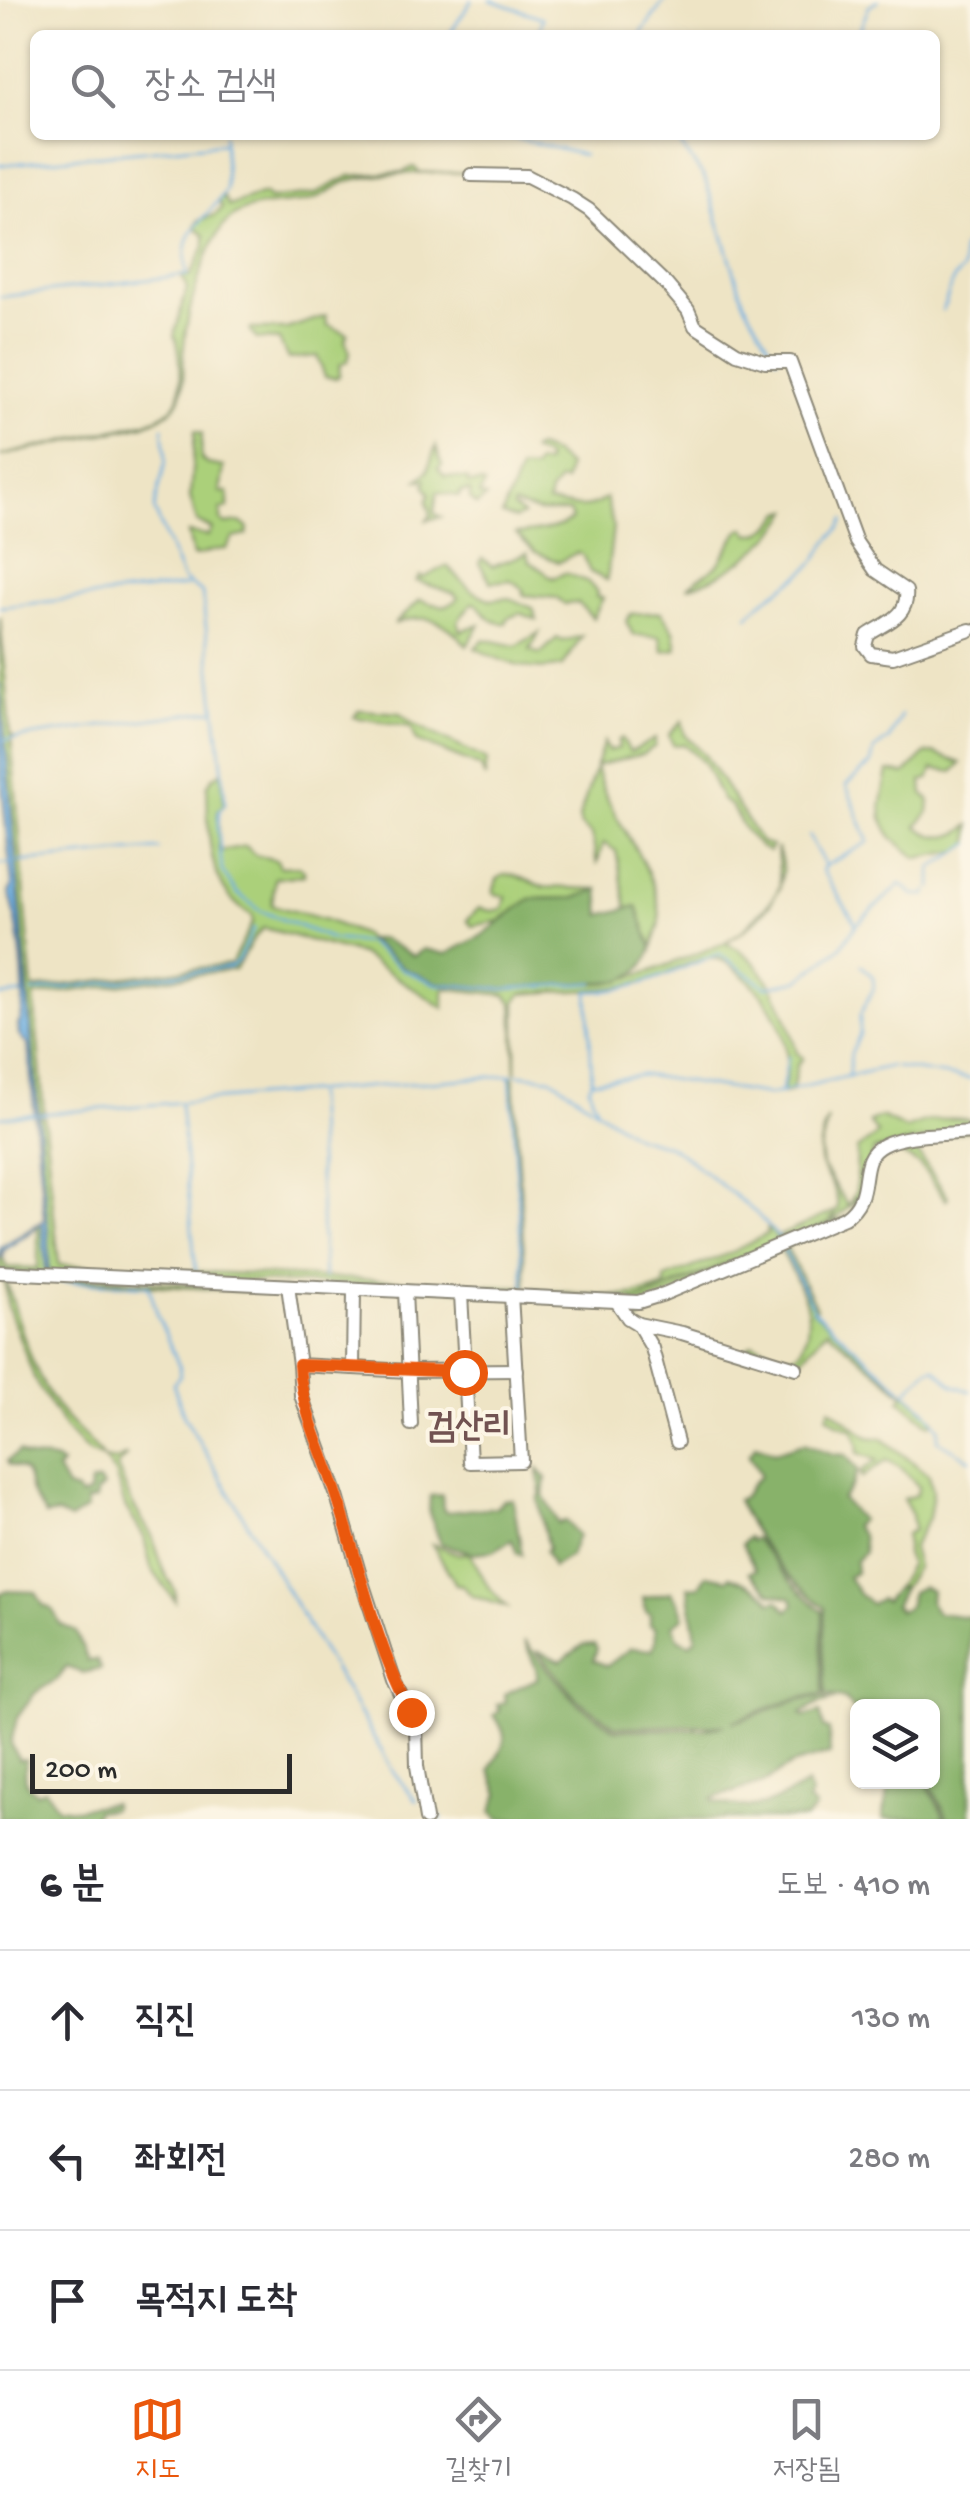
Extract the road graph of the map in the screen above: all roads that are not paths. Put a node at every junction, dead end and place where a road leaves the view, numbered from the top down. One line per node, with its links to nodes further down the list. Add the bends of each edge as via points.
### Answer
1 (471, 175): 2 (street, via 527,176 572,198 666,284 695,326 737,353 790,362 856,542 908,599 900,615 868,635 865,646 872,654 893,657)
2 (970, 630)
3 (970, 1132): 10 (street, via 883,1145 868,1160 862,1201 844,1218 664,1294)
4 (0, 1272): 5 (street)
5 (288, 1286): 6 (street); 12 (street)
6 (354, 1289): 7 (street); 13 (street)
7 (405, 1291): 8 (street); 15 (street)
8 (461, 1294): 9 (street); 17 (street)
9 (511, 1296): 10 (street); 16 (street)
10 (617, 1302): 11 (street)
11 (638, 1324): 14 (street); 19 (street, via 652,1348)
12 (299, 1365): 13 (street); 20 (street, via 301,1395 360,1579 416,1725)
13 (353, 1368): 15 (street)
14 (796, 1368)
15 (408, 1370): 17 (street); 18 (street)
16 (516, 1370): 17 (street); 17 (street, via 522,1461 470,1462)
17 (464, 1372)
18 (411, 1424)
19 (678, 1442)
20 (426, 1819)

